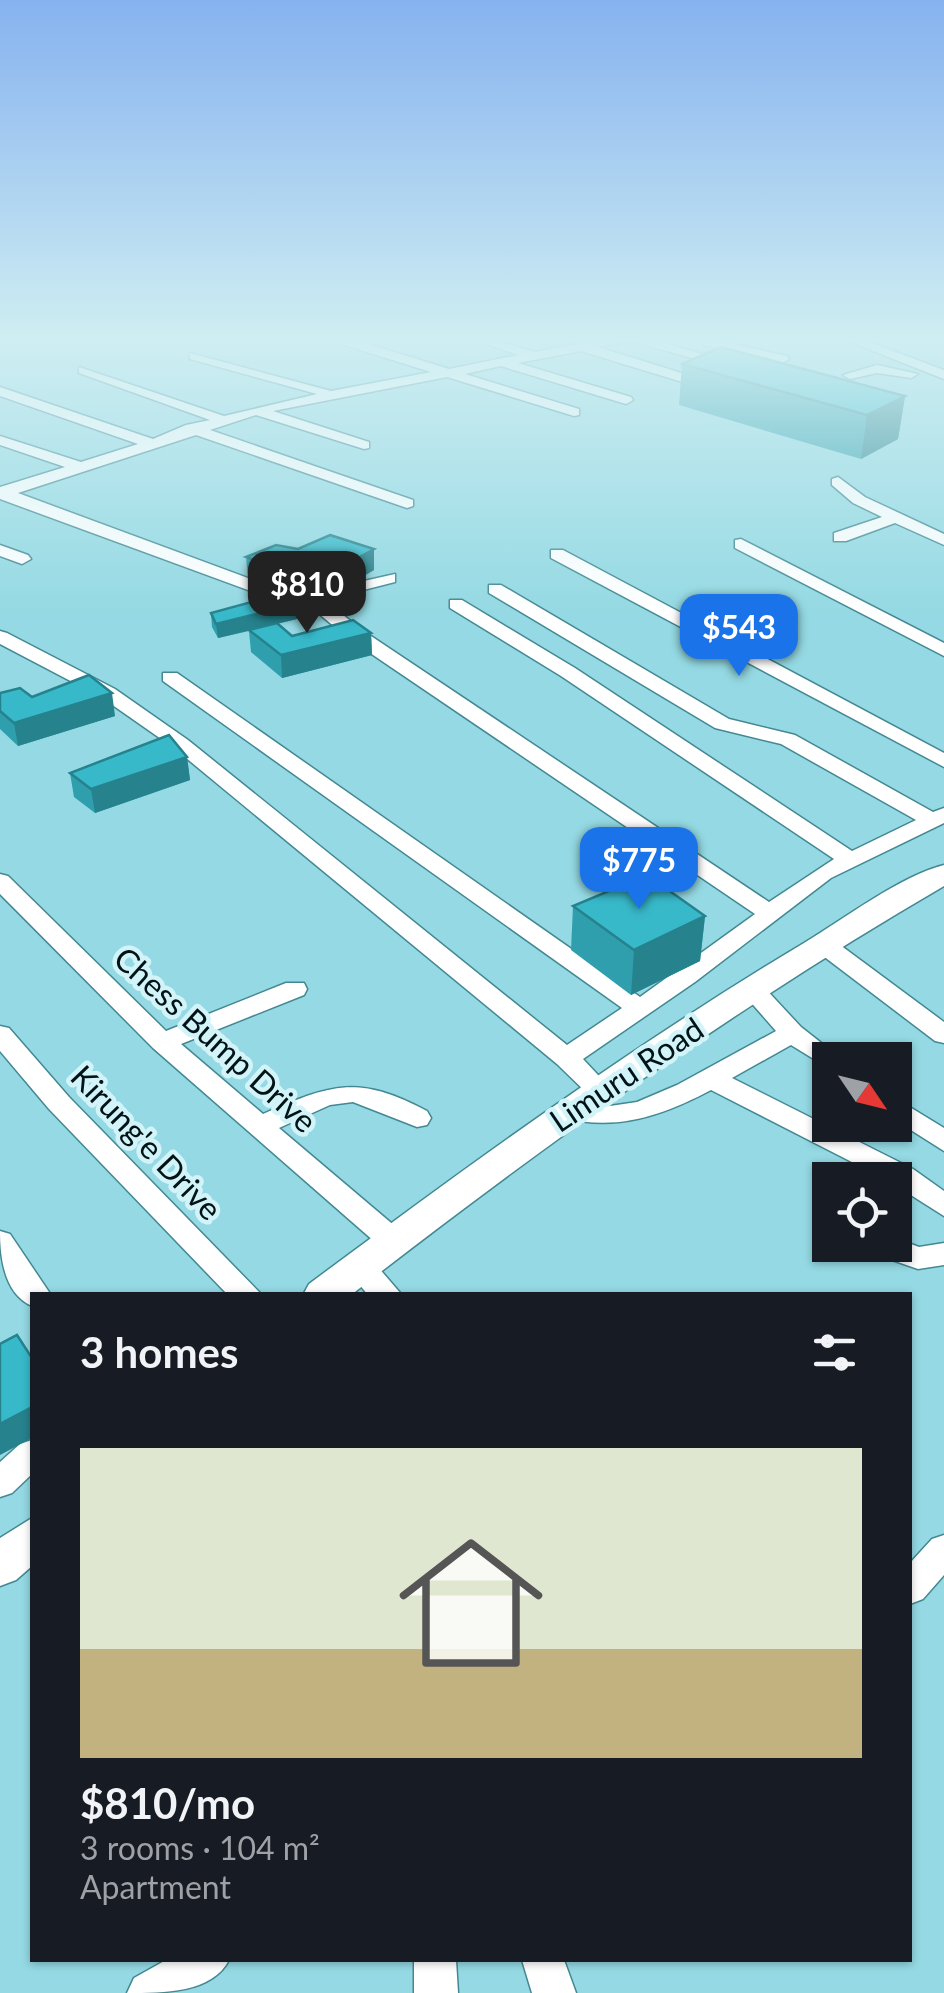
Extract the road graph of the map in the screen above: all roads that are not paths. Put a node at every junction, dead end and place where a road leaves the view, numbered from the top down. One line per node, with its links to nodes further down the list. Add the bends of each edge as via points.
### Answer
1 (115, 430): 6 (street)
2 (185, 430): 6 (street)
3 (197, 430): 11 (street)
4 (318, 430): 7 (street)
5 (0, 440): 8 (street)
6 (150, 442): 8 (street)
7 (364, 445)
8 (78, 467): 10 (street)
9 (838, 482): 12 (street)
10 (1, 493): 21 (street, via 281,596)
11 (407, 502)
12 (894, 518): 13 (street); 14 (street)
13 (840, 537)
14 (944, 540)
15 (742, 544): 24 (street)
16 (0, 550): 18 (street)
17 (558, 554): 26 (street)
18 (22, 559)
19 (389, 578): 21 (street)
20 (495, 590): 27 (street, via 722,724 788,739)
21 (310, 598): 31 (street)
22 (456, 604): 28 (street)
23 (0, 637): 41 (street, via 108,693 181,744)
24 (944, 650)
25 (170, 677): 35 (street)
26 (944, 761)
27 (938, 818): 28 (street)
28 (849, 859): 31 (street)
29 (944, 874): 32 (main road, Limuru Road)
30 (0, 881): 39 (street, Chess Bump Drive)
31 (768, 912): 35 (street)
32 (822, 944): 34 (main road, Limuru Road); 38 (street)
33 (295, 989): 39 (street)
34 (752, 990): 37 (street); 43 (main road, Limuru Road)
35 (639, 1008): 41 (street)
36 (0, 1034): 56 (street, Kirung'e Drive)
37 (792, 1034): 40 (street); 42 (street)
38 (944, 1035)
39 (162, 1042): 47 (street, Chess Bump Drive)
40 (812, 1048)
41 (566, 1058): 43 (street)
42 (708, 1077): 44 (street, via 642,1110); 49 (street, via 903,1176)
43 (599, 1090): 44 (main road, Limuru Road)
44 (570, 1110): 50 (main road, Limuru Road)
45 (418, 1118): 47 (street, via 380,1096 350,1091)
46 (912, 1118): 48 (street)
47 (257, 1127): 50 (street, Chess Bump Drive)
48 (944, 1142)
49 (944, 1206)
50 (393, 1241): 54 (main road, Limuru Road)
51 (3, 1252): 55 (street)
52 (944, 1254): 53 (street)
53 (912, 1256)
54 (360, 1267): 57 (main road, Limuru Road); 58 (street)
55 (34, 1292)
56 (245, 1292)
57 (327, 1292)
58 (384, 1292)
59 (30, 1456): 60 (street)
60 (0, 1483)
61 (30, 1540): 63 (main road)
62 (944, 1550): 64 (street)
63 (0, 1566)
64 (912, 1586)
65 (204, 1962): 68 (street)
66 (435, 1962): 69 (street)
67 (544, 1962): 70 (street)
68 (149, 1993)
69 (436, 1993)
70 (554, 1993)

